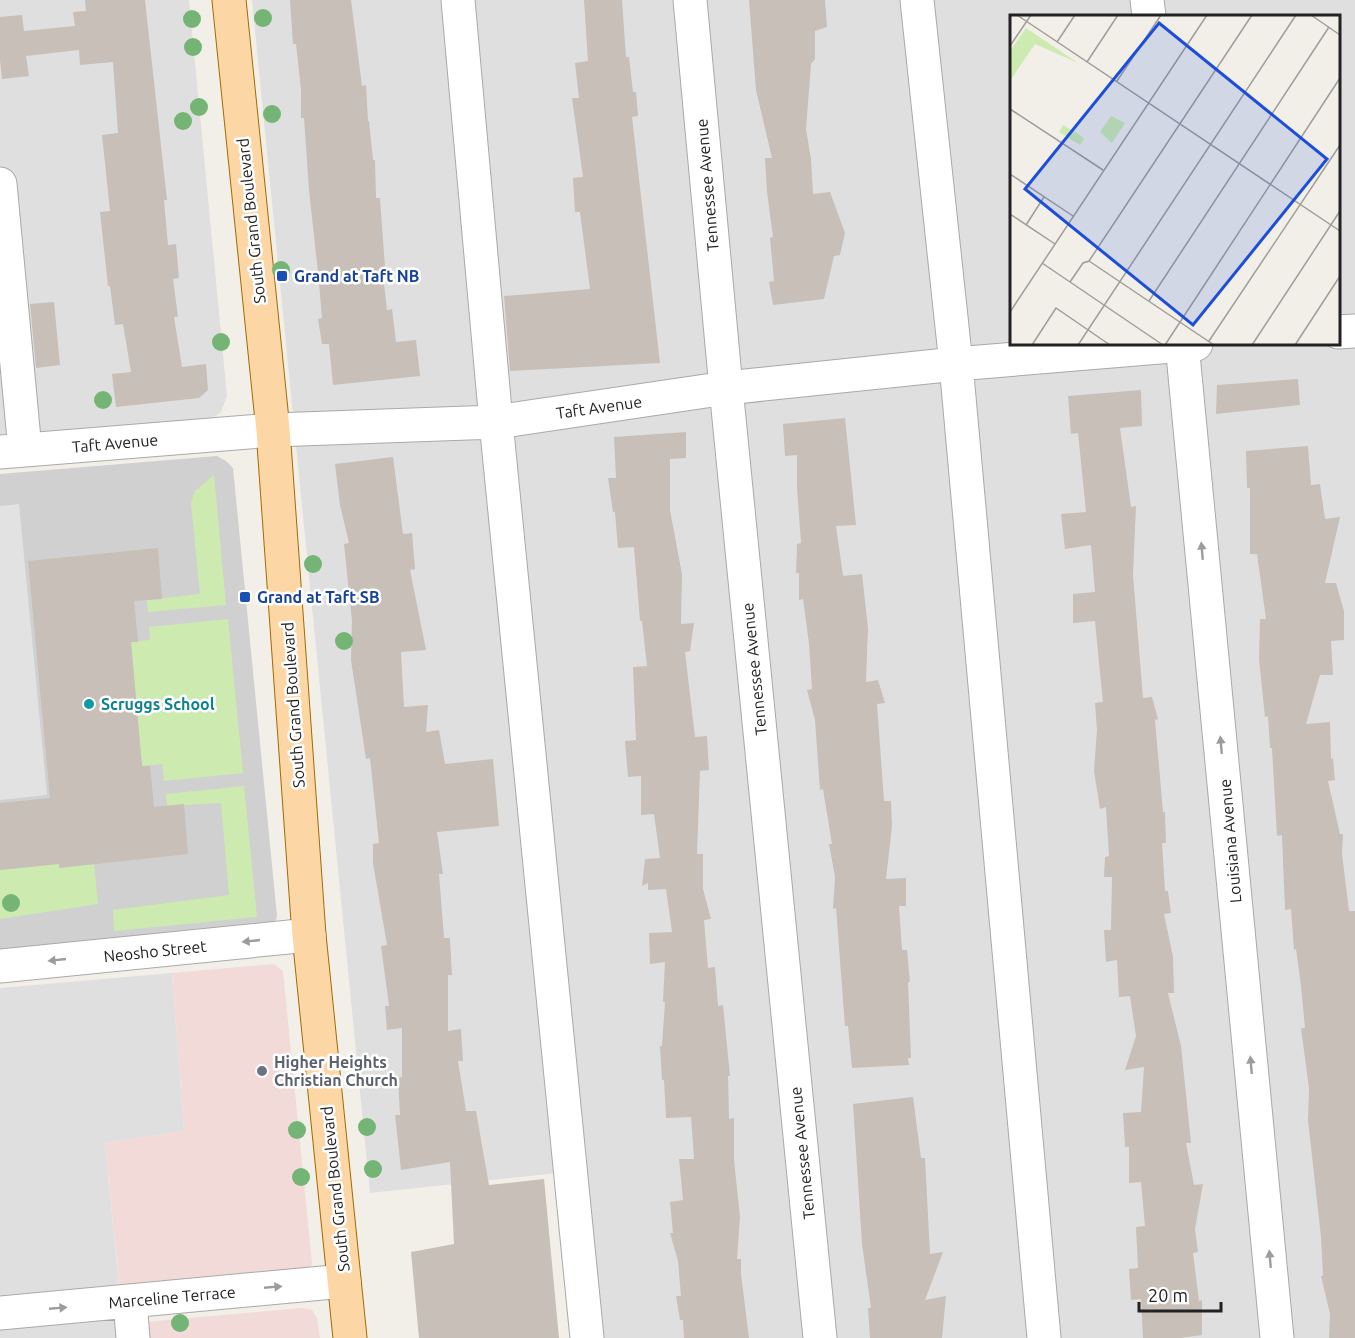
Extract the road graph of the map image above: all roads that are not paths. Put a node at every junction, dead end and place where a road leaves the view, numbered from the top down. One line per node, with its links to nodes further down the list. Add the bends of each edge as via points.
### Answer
1 (229, 0): 15 (main road, South Grand Boulevard)
2 (458, 0): 14 (street)
3 (690, 0): 13 (street, Tennessee Avenue)
4 (917, 0): 12 (street)
5 (1147, 0): 6 (street)
6 (1149, 15)
7 (0, 184): 16 (street)
8 (1355, 331): 9 (street)
9 (1340, 332)
10 (1175, 345): 12 (street, Taft Avenue)
11 (1187, 345): 27 (street, Louisiana Avenue, one-way to 11)
12 (956, 364): 13 (street, Taft Avenue); 26 (street)
13 (726, 388): 14 (street, Taft Avenue); 25 (street, Tennessee Avenue)
14 (496, 422): 15 (street, Taft Avenue); 24 (street)
15 (273, 430): 16 (street, Taft Avenue); 17 (main road, South Grand Boulevard)
16 (13, 451)
17 (309, 935): 18 (street, Neosho Street, one-way to 18); 19 (main road, South Grand Boulevard)
18 (0, 966)
19 (344, 1281): 20 (street, Marceline Terrace, one-way to 19); 23 (main road, South Grand Boulevard)
20 (130, 1301): 21 (street, Marceline Terrace, one-way to 20); 22 (street)
21 (0, 1313)
22 (133, 1338)
23 (350, 1338)
24 (587, 1338)
25 (820, 1338)
26 (1044, 1338)
27 (1277, 1338)

